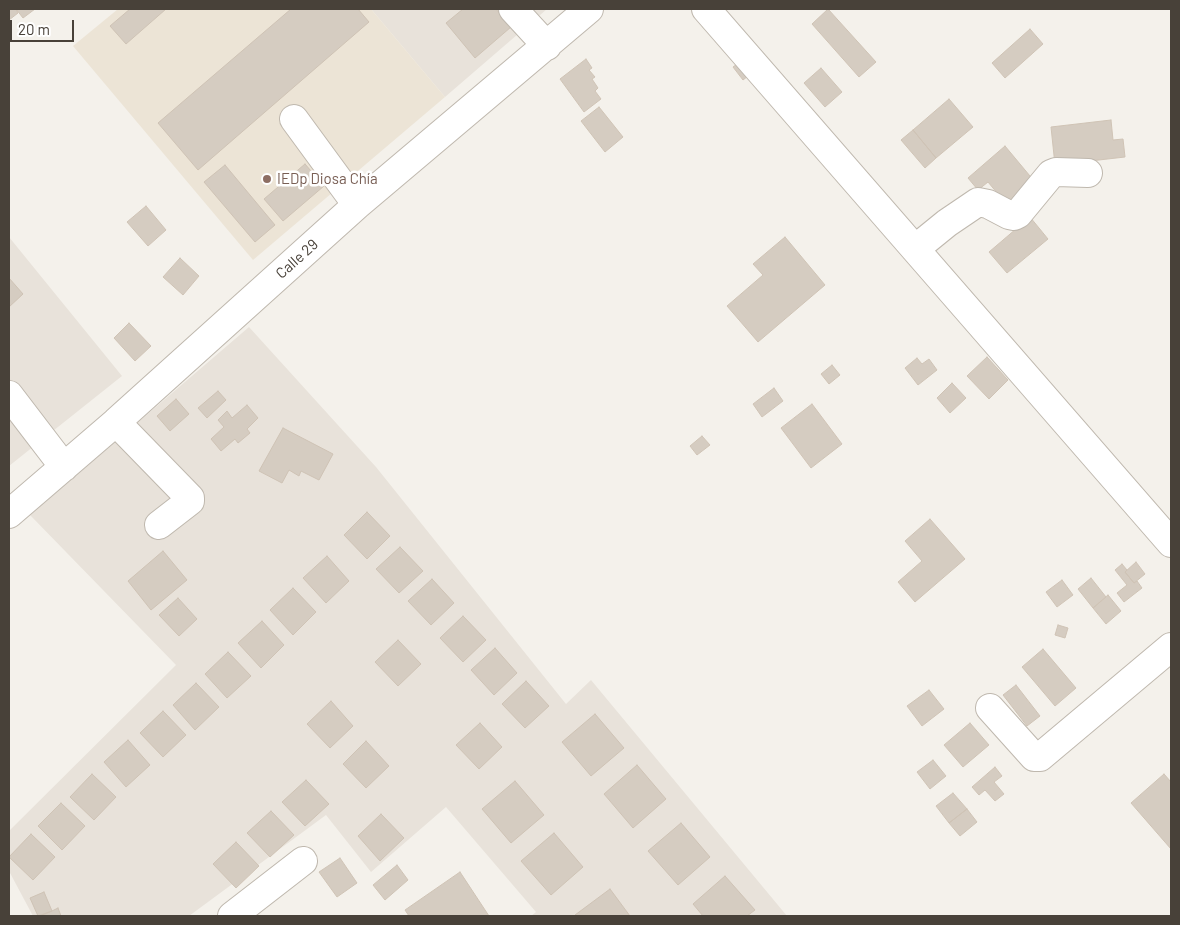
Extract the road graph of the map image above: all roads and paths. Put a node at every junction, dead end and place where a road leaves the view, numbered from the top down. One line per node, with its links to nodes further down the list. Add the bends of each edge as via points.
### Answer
1 (513, 9): 4 (street)
2 (589, 9): 4 (street, Calle 29)
3 (706, 9): 8 (street)
4 (547, 46): 7 (street, Calle 29)
5 (294, 119): 7 (street)
6 (1088, 173): 8 (street, via 1051,174 1014,216 978,202)
7 (357, 205): 10 (street, Calle 29)
8 (916, 249): 14 (street)
9 (9, 395): 11 (street)
10 (116, 422): 11 (street, Calle 29); 13 (street, via 190,498)
11 (64, 467): 12 (street, Calle 29)
12 (9, 514)
13 (159, 525)
14 (1171, 543)
15 (1171, 647): 16 (street, via 1040,757 1034,756)
16 (990, 708)
17 (303, 861): 18 (street)
18 (232, 916)

